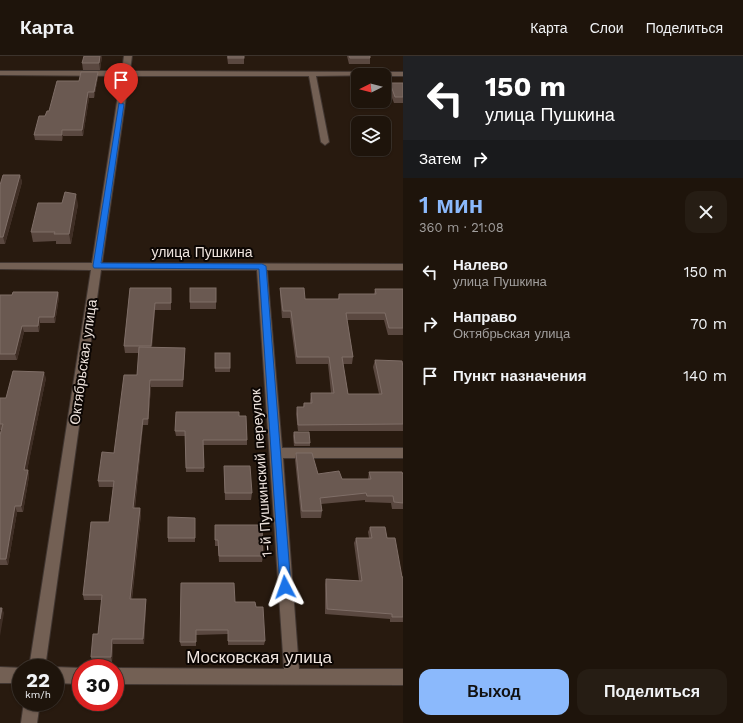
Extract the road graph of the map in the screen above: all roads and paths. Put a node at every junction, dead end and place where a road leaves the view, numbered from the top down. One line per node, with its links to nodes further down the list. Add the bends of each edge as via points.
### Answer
1 (128, 56): 3 (street, Октябрьская улица)
2 (0, 73): 3 (street)
3 (125, 73): 4 (street); 8 (street, Октябрьская улица)
4 (312, 74): 5 (street); 6 (street)
5 (403, 74)
6 (325, 142)
7 (0, 266): 8 (street, улица Пушкина)
8 (97, 266): 9 (street, улица Пушкина); 13 (street, Октябрьская улица)
9 (262, 266): 10 (street, улица Пушкина); 11 (street, 1-й Пушкинский переулок)
10 (403, 267)
11 (276, 453): 12 (street); 17 (street, 1-й Пушкинский переулок)
12 (403, 453)
13 (38, 659)
14 (0, 675): 15 (street)
15 (12, 675)
16 (124, 676): 17 (street, Московская улица)
17 (292, 676): 18 (street, Московская улица)
18 (403, 677)
19 (31, 711): 20 (street)
20 (29, 723)

